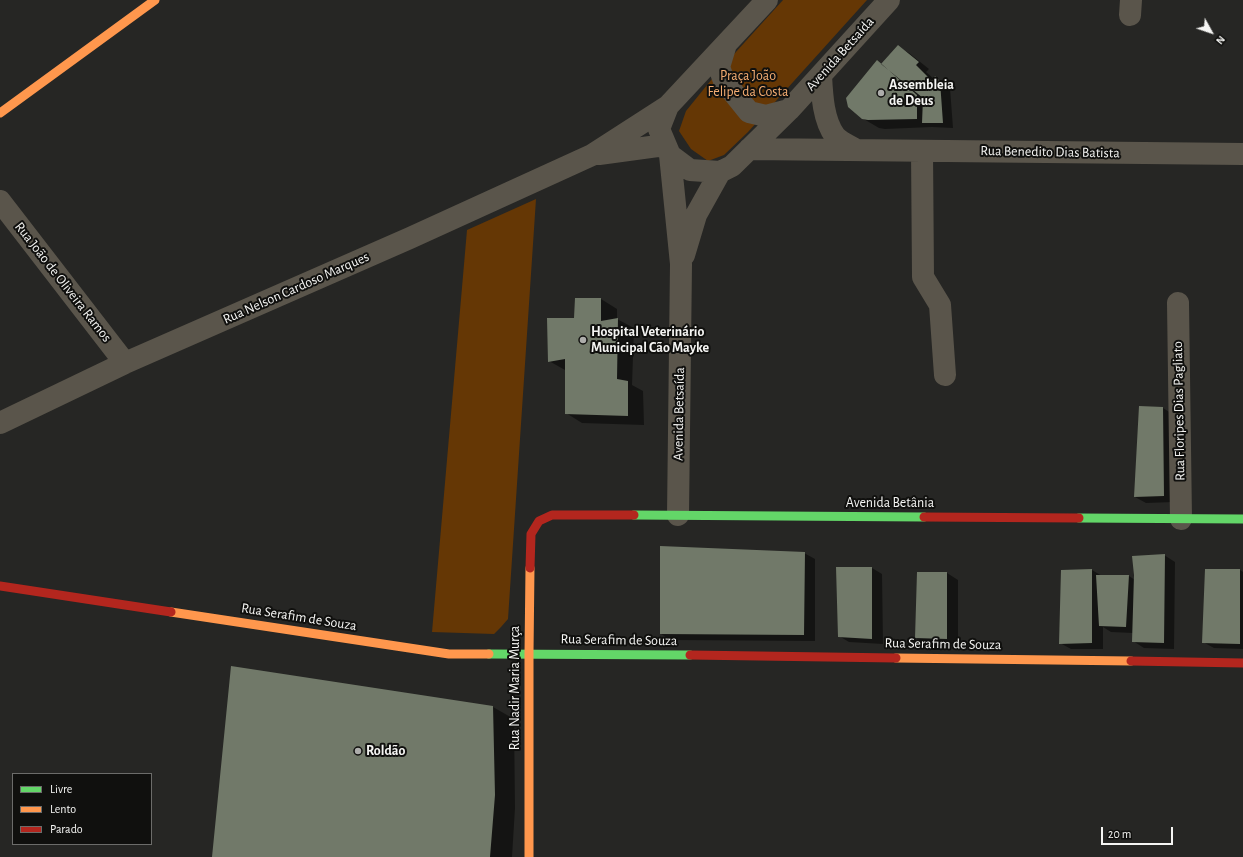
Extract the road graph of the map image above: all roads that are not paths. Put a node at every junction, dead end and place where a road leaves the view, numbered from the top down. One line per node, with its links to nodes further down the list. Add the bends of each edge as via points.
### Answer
1 (155, 0): 8 (street)
2 (889, 0): 5 (street, Avenida Betsaída)
3 (764, 1): 4 (street, Rua Nelson Cardoso Marques)
4 (726, 44): 6 (street, Rua Nelson Cardoso Marques); 7 (street, via 719,67 724,81 748,112 766,116)
5 (821, 75): 7 (street, Avenida Betsaída); 11 (street, via 822,99 829,124 836,137)
6 (668, 106): 10 (street, Rua Nelson Cardoso Marques, via 659,129); 14 (street, Rua Nelson Cardoso Marques)
7 (789, 110): 9 (street, Avenida Betsaída)
8 (0, 113)
9 (749, 149): 11 (street, Rua Benedito Dias Batista); 15 (street, Avenida Betsaída, via 732,166)
10 (667, 150): 14 (street, Rua Nelson Cardoso Marques); 15 (street, via 690,170); 17 (street, Avenida Betsaída)
11 (856, 150): 12 (street, Rua Benedito Dias Batista)
12 (922, 151): 13 (street, Rua Benedito Dias Batista); 20 (street, via 923,277 940,305)
13 (1243, 154)
14 (592, 155): 19 (street, Rua Nelson Cardoso Marques)
15 (720, 172): 17 (street, Avenida Betsaída, via 696,215)
16 (0, 201): 19 (street, Rua João de Oliveira Ramos)
17 (682, 264): 22 (street, Avenida Betsaída)
18 (1178, 303): 23 (street, Rua Floripes Dias Pagliato)
19 (125, 363): 21 (street, Rua Nelson Cardoso Marques)
20 (945, 375)
21 (0, 423)
22 (678, 515): 23 (street, Avenida Betânia); 25 (street, Avenida Betânia, via 552,515)
23 (1181, 519): 24 (street, Avenida Betânia)
24 (1243, 520)
25 (539, 521): 27 (street, Rua Nadir Maria Murça, via 531,534)
26 (0, 586): 27 (street, Rua Serafim de Souza, via 449,654)
27 (529, 653): 28 (street, Rua Serafim de Souza); 29 (street, Rua Nadir Maria Murça)
28 (1243, 663)
29 (529, 857)

